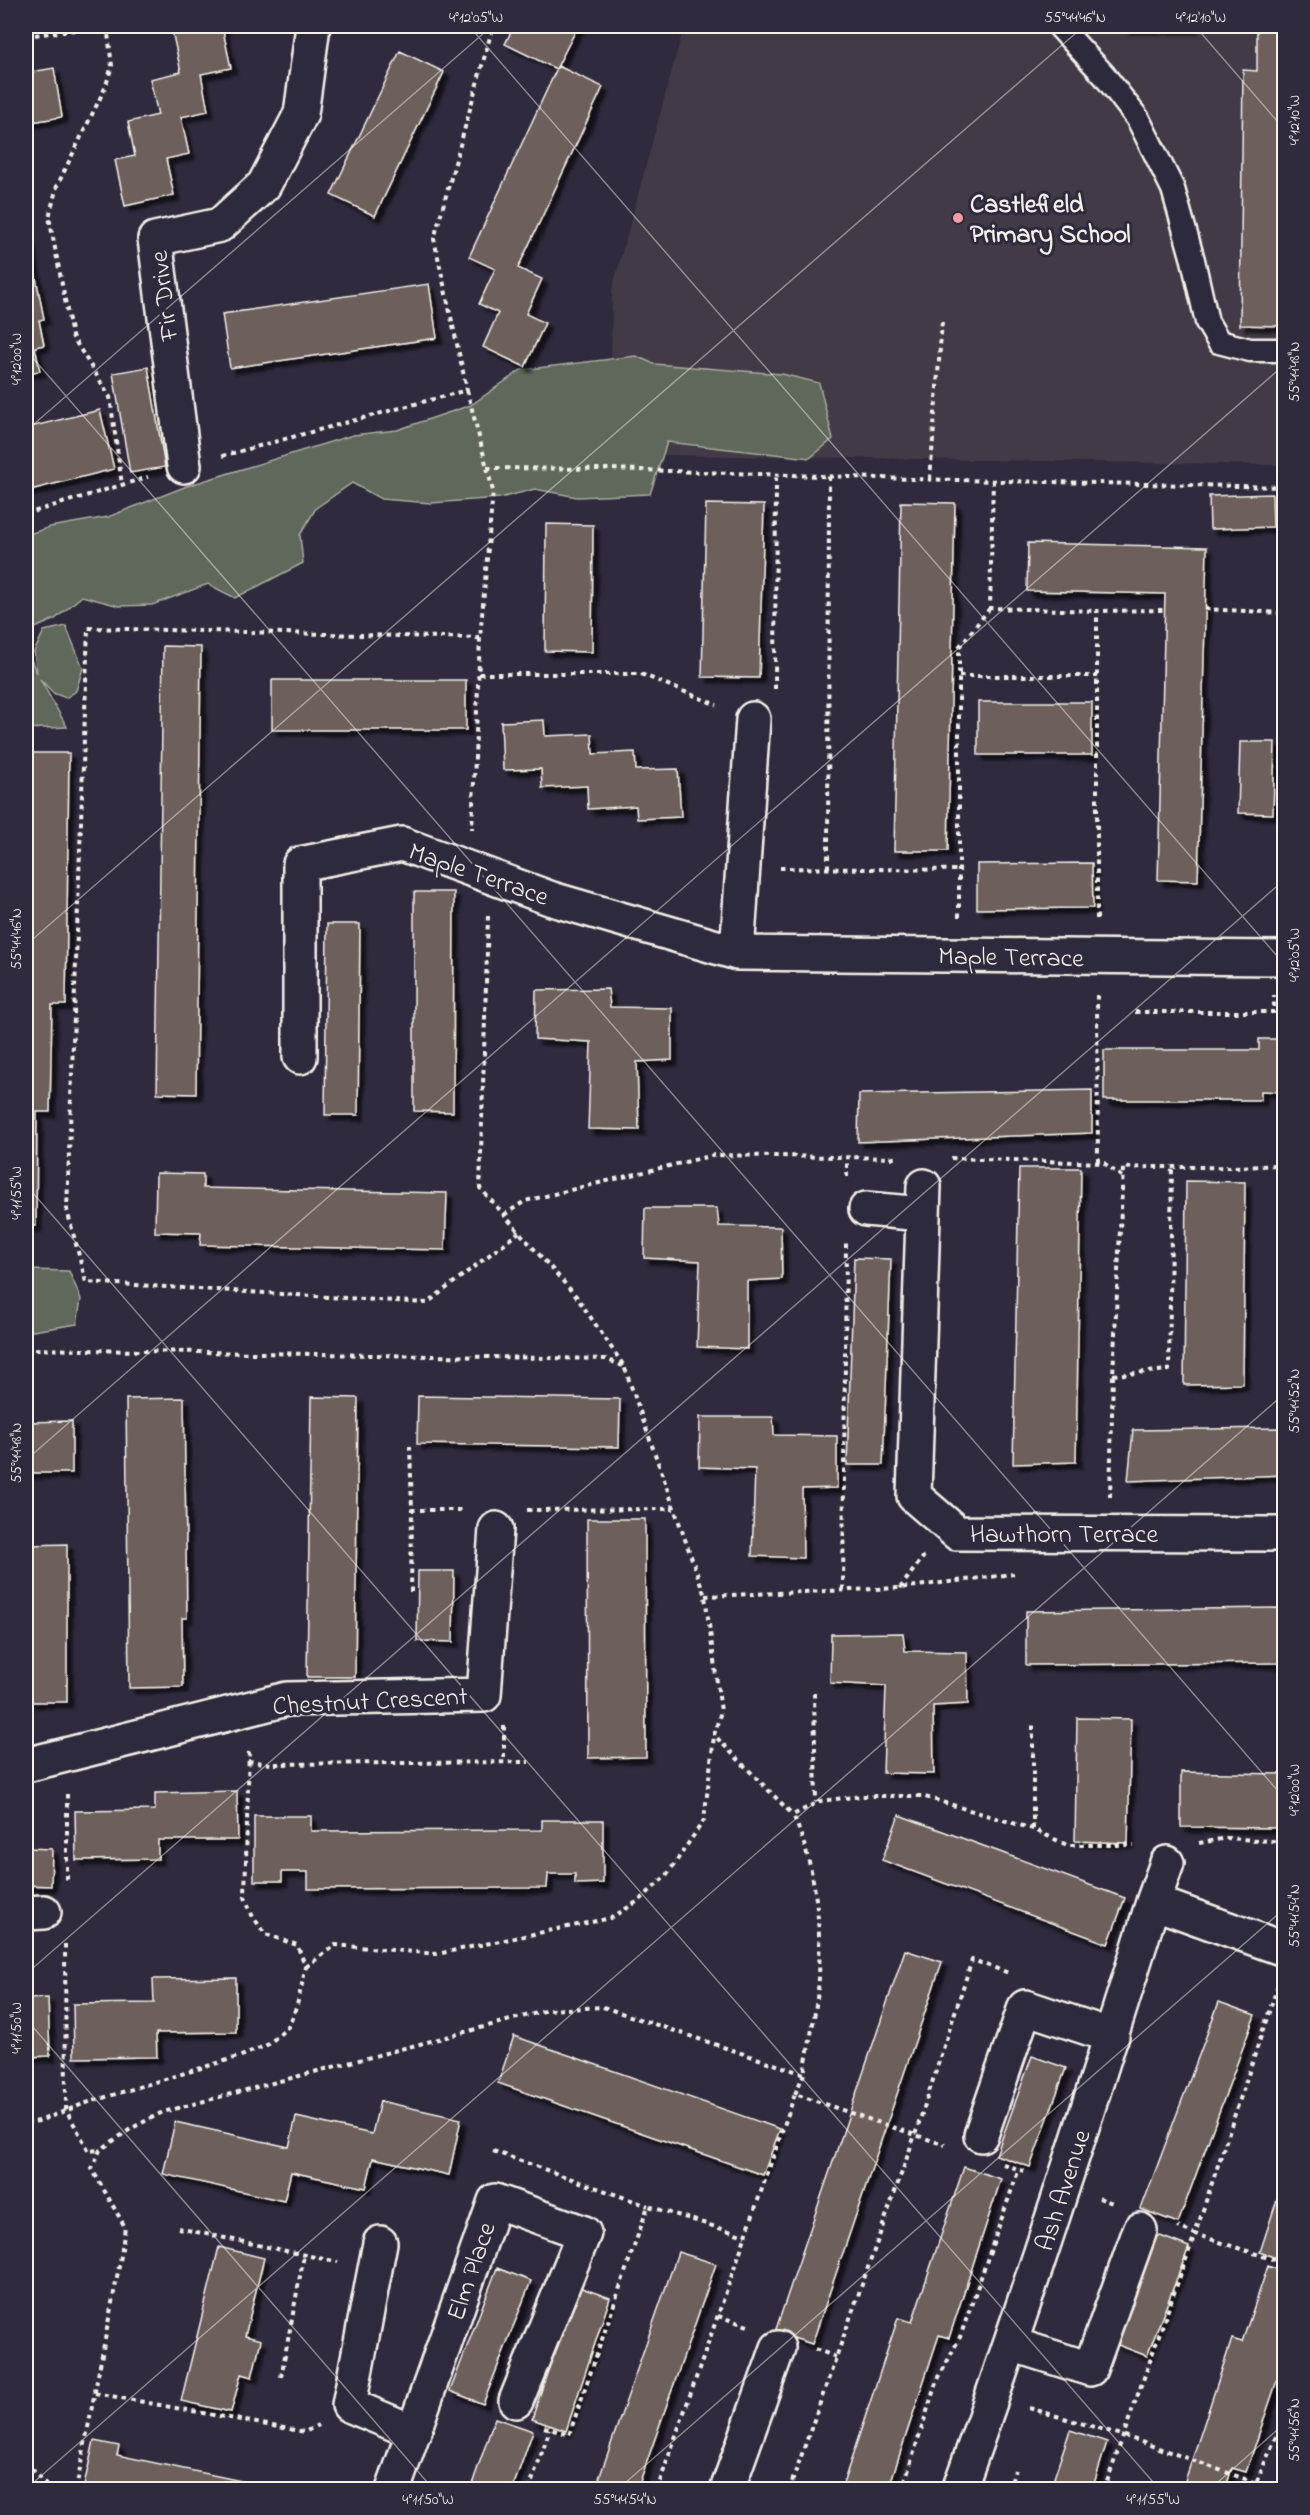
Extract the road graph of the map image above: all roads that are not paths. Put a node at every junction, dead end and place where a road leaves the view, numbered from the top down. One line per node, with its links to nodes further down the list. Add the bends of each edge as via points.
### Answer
1 (313, 26): 4 (street, Fir Drive, via 301,114 264,185 220,225 155,238)
2 (1059, 26): 3 (lane, via 1138,119 1173,189 1207,322 1219,342 1251,350)
3 (1284, 350)
4 (184, 466)
5 (753, 719): 6 (street)
6 (737, 953): 7 (street, Maple Terrace); 8 (street, Maple Terrace, via 552,899 402,844 300,864)
7 (1279, 958)
8 (300, 1057)
9 (853, 1210): 11 (street, Hawthorn Terrace, via 923,1200 914,1496 957,1533)
10 (496, 1529): 12 (street, Chestnut Crescent, via 484,1695 287,1699)
11 (1284, 1533)
12 (26, 1766)
13 (1167, 1863): 14 (street, Ash Avenue)
14 (1153, 1902): 15 (street); 16 (street, Ash Avenue)
15 (1281, 1962)
16 (1112, 2036): 17 (street, via 1025,2007); 20 (street, Ash Avenue)
17 (981, 2135)
18 (1140, 2230): 20 (street, via 1090,2369)
19 (377, 2256): 23 (street, via 349,2405)
20 (1011, 2344): 26 (street, Ash Avenue)
21 (777, 2349): 25 (street)
22 (516, 2401): 23 (street, Elm Place, via 584,2233 495,2201)
23 (414, 2432): 24 (street, Elm Place)
24 (393, 2490)
25 (727, 2490)
26 (959, 2490)

